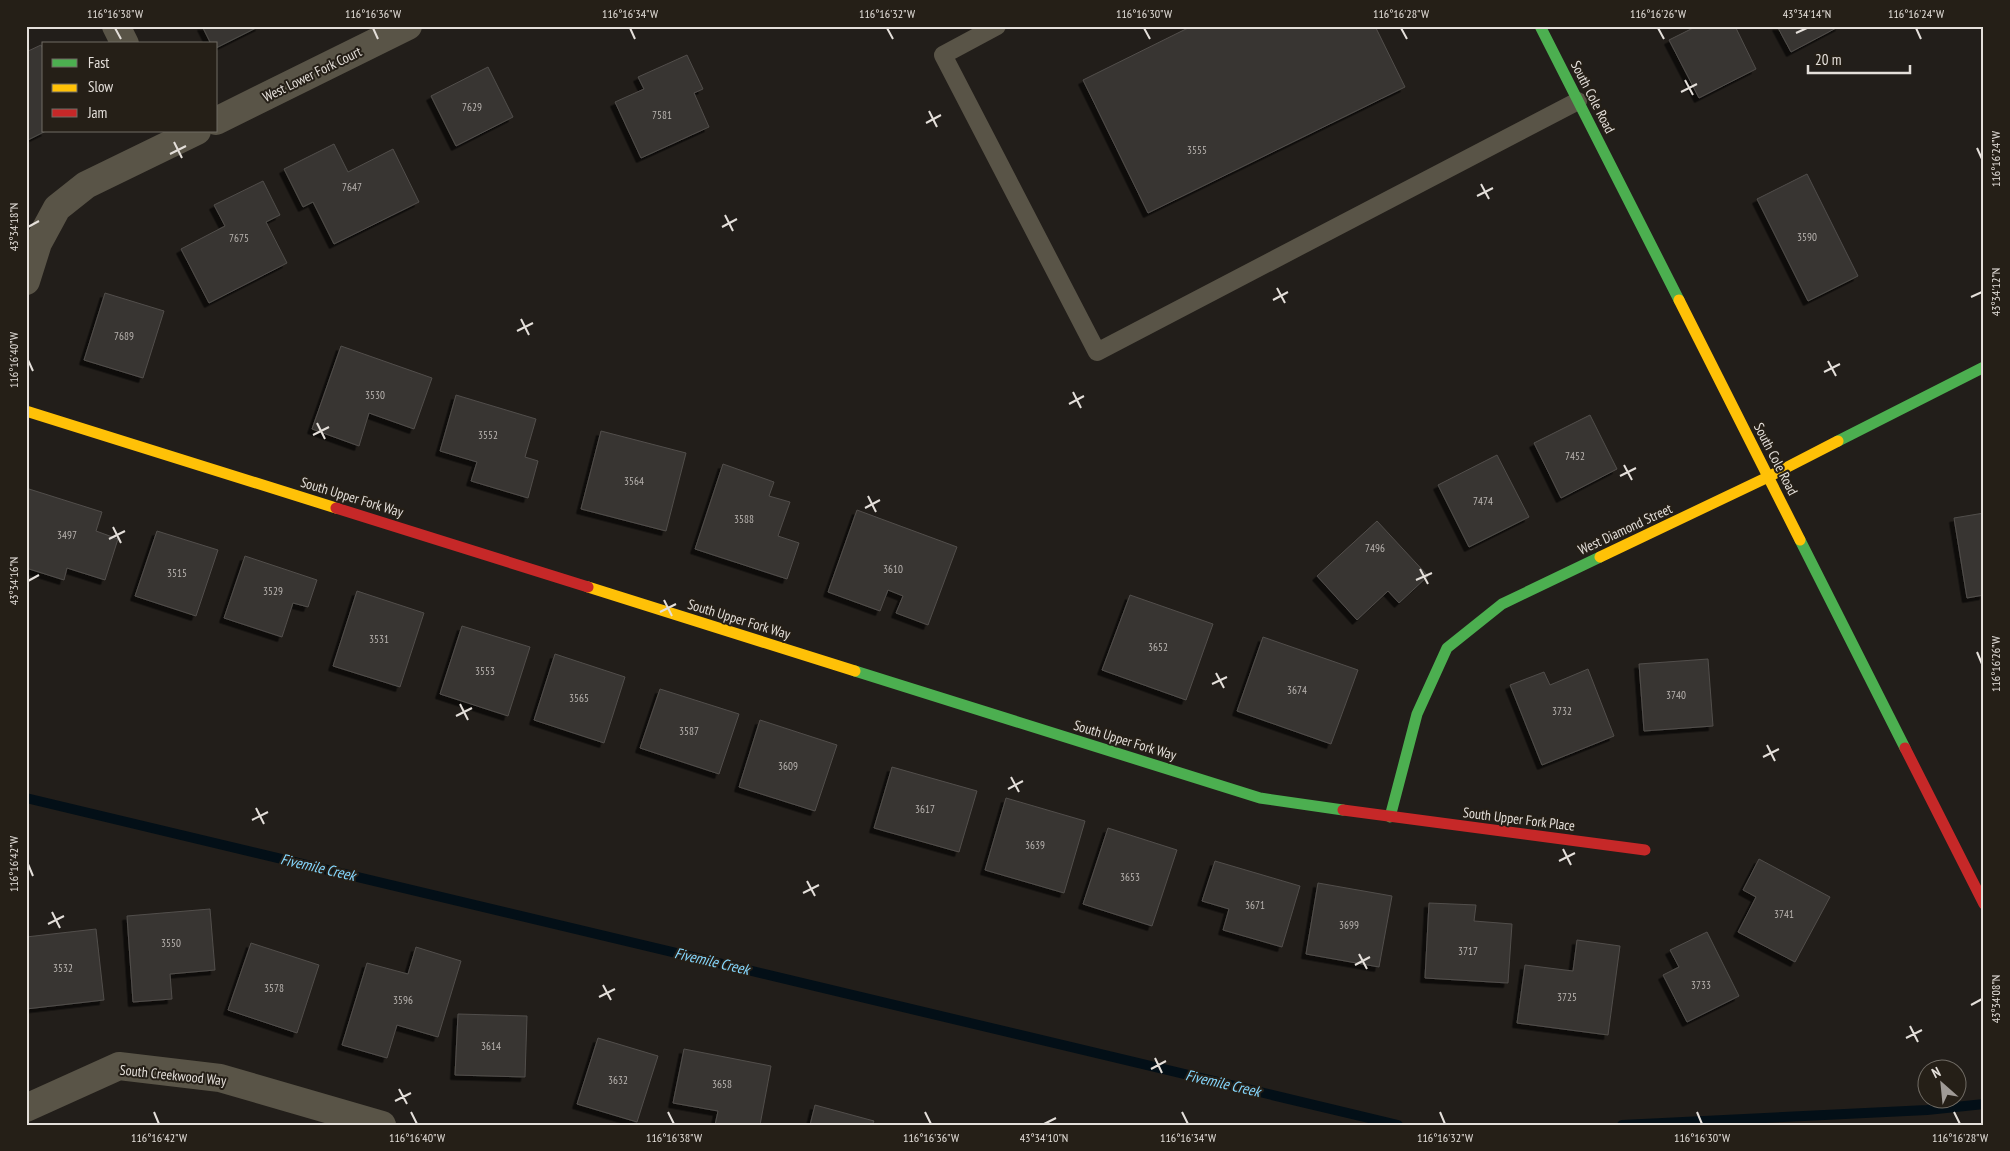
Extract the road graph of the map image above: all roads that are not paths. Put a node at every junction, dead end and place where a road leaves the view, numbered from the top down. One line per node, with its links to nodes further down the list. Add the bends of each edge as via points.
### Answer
1 (116, 26): 5 (street)
2 (408, 26): 7 (street, West Lower Fork Court)
3 (997, 26): 6 (lane, via 943,55 1097,352)
4 (1540, 26): 6 (street, South Cole Road)
5 (124, 42)
6 (1578, 101): 13 (street, South Cole Road)
7 (218, 120)
8 (192, 132): 9 (street)
9 (170, 137): 10 (street, via 86,185 57,208 38,242)
10 (26, 281)
11 (1984, 367): 13 (street, West Diamond Street)
12 (26, 411): 14 (street, South Upper Fork Way, via 1260,798)
13 (1768, 477): 14 (street, West Diamond Street, via 1502,604 1448,648 1417,714); 16 (street, South Cole Road)
14 (1390, 817): 15 (street, South Upper Fork Place)
15 (1645, 850)
16 (1984, 904)
17 (26, 1108): 18 (street, South Creekwood Way, via 119,1066 220,1078)
18 (382, 1125)

